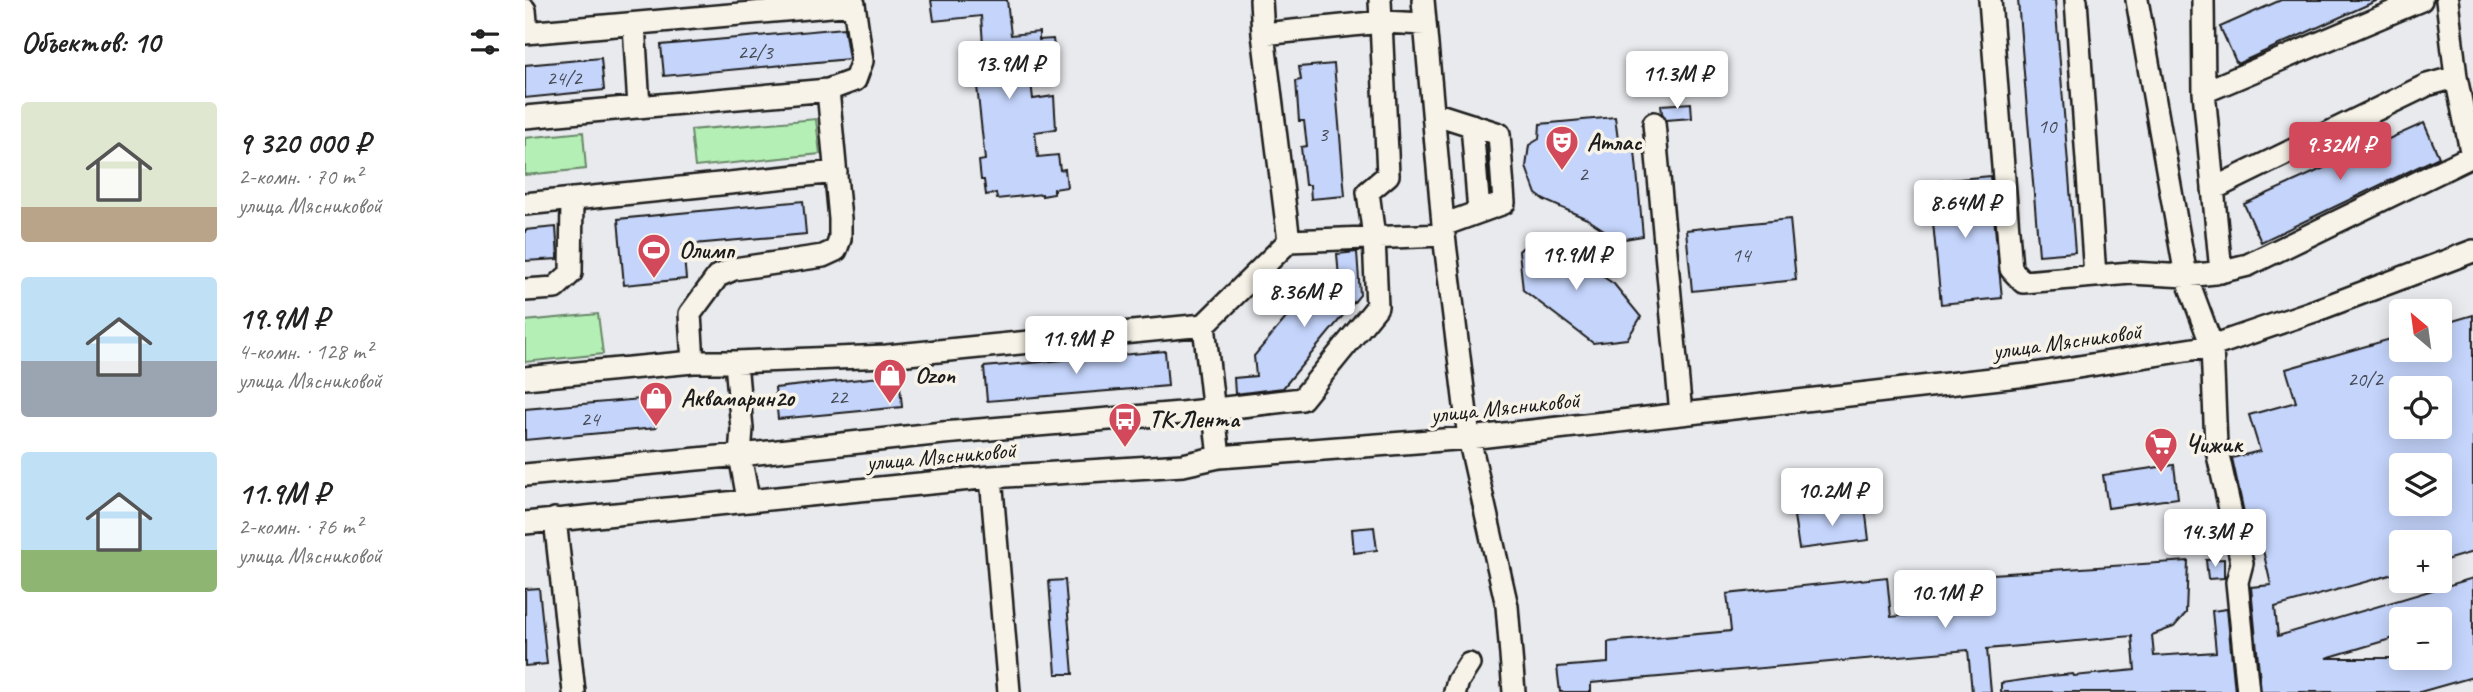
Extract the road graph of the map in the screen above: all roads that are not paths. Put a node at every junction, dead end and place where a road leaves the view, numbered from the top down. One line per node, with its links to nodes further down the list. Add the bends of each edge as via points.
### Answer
1 (1261, 0): 15 (street)
2 (1380, 0): 11 (street)
3 (1423, 0): 13 (street)
4 (1990, 0): 33 (street, via 2011,269 2023,282)
5 (2076, 0): 33 (street)
6 (2137, 0): 34 (street)
7 (2203, 0): 18 (street)
8 (2421, 0): 18 (street)
9 (2447, 0): 16 (street)
10 (525, 9): 14 (street)
11 (1383, 22): 13 (street); 15 (street); 29 (street, via 1388,174 1368,192)
12 (633, 24): 14 (street); 17 (street, via 855,4 862,61 855,80); 19 (street)
13 (1425, 24): 20 (street)
14 (526, 32)
15 (1263, 34): 30 (street)
16 (2456, 77): 23 (street); 25 (street, via 2427,85)
17 (828, 90): 19 (street); 24 (street)
18 (2204, 92): 25 (street)
19 (639, 107): 21 (street)
20 (1433, 113): 28 (street); 28 (street, via 1472,125 1479,212)
21 (525, 117)
22 (1654, 123): 42 (street)
23 (2473, 157): 32 (street, via 2248,265)
24 (836, 172): 26 (street); 38 (street, via 841,219 836,250 718,276 690,314)
25 (2213, 189): 32 (street)
26 (572, 199): 27 (street); 35 (street, via 571,273 555,288)
27 (525, 204)
28 (1443, 230): 29 (street); 43 (street)
29 (1374, 237): 30 (street); 41 (street, via 1377,307 1302,399)
30 (1289, 241): 36 (street)
31 (2473, 251): 37 (street, улица Мясниковой)
32 (2221, 272): 34 (street)
33 (2095, 276): 34 (street)
34 (2186, 276): 37 (street)
35 (525, 290)
36 (1204, 325): 39 (street, via 887,356); 41 (street)
37 (2212, 346): 42 (street, улица Мясниковой, via 2027,375); 56 (street, via 2216,446 2242,564 2237,582)
38 (693, 362): 39 (street); 40 (street)
39 (736, 362): 44 (street)
40 (525, 377)
41 (1213, 409): 44 (street); 45 (street)
42 (1681, 414): 43 (street, улица Мясниковой)
43 (1469, 438): 45 (street, улица Мясниковой); 55 (street, via 1507,606)
44 (740, 455): 46 (street); 48 (street)
45 (1219, 457): 47 (street, улица Мясниковой, via 1183,465)
46 (525, 475)
47 (991, 477): 48 (street, улица Мясниковой); 53 (street)
48 (748, 499): 49 (street, улица Мясниковой)
49 (555, 519): 50 (street, улица Мясниковой); 52 (street)
50 (525, 523)
51 (1469, 664): 54 (street)
52 (574, 692)
53 (1009, 692)
54 (1455, 692)
55 (1514, 692)
56 (2248, 692)

